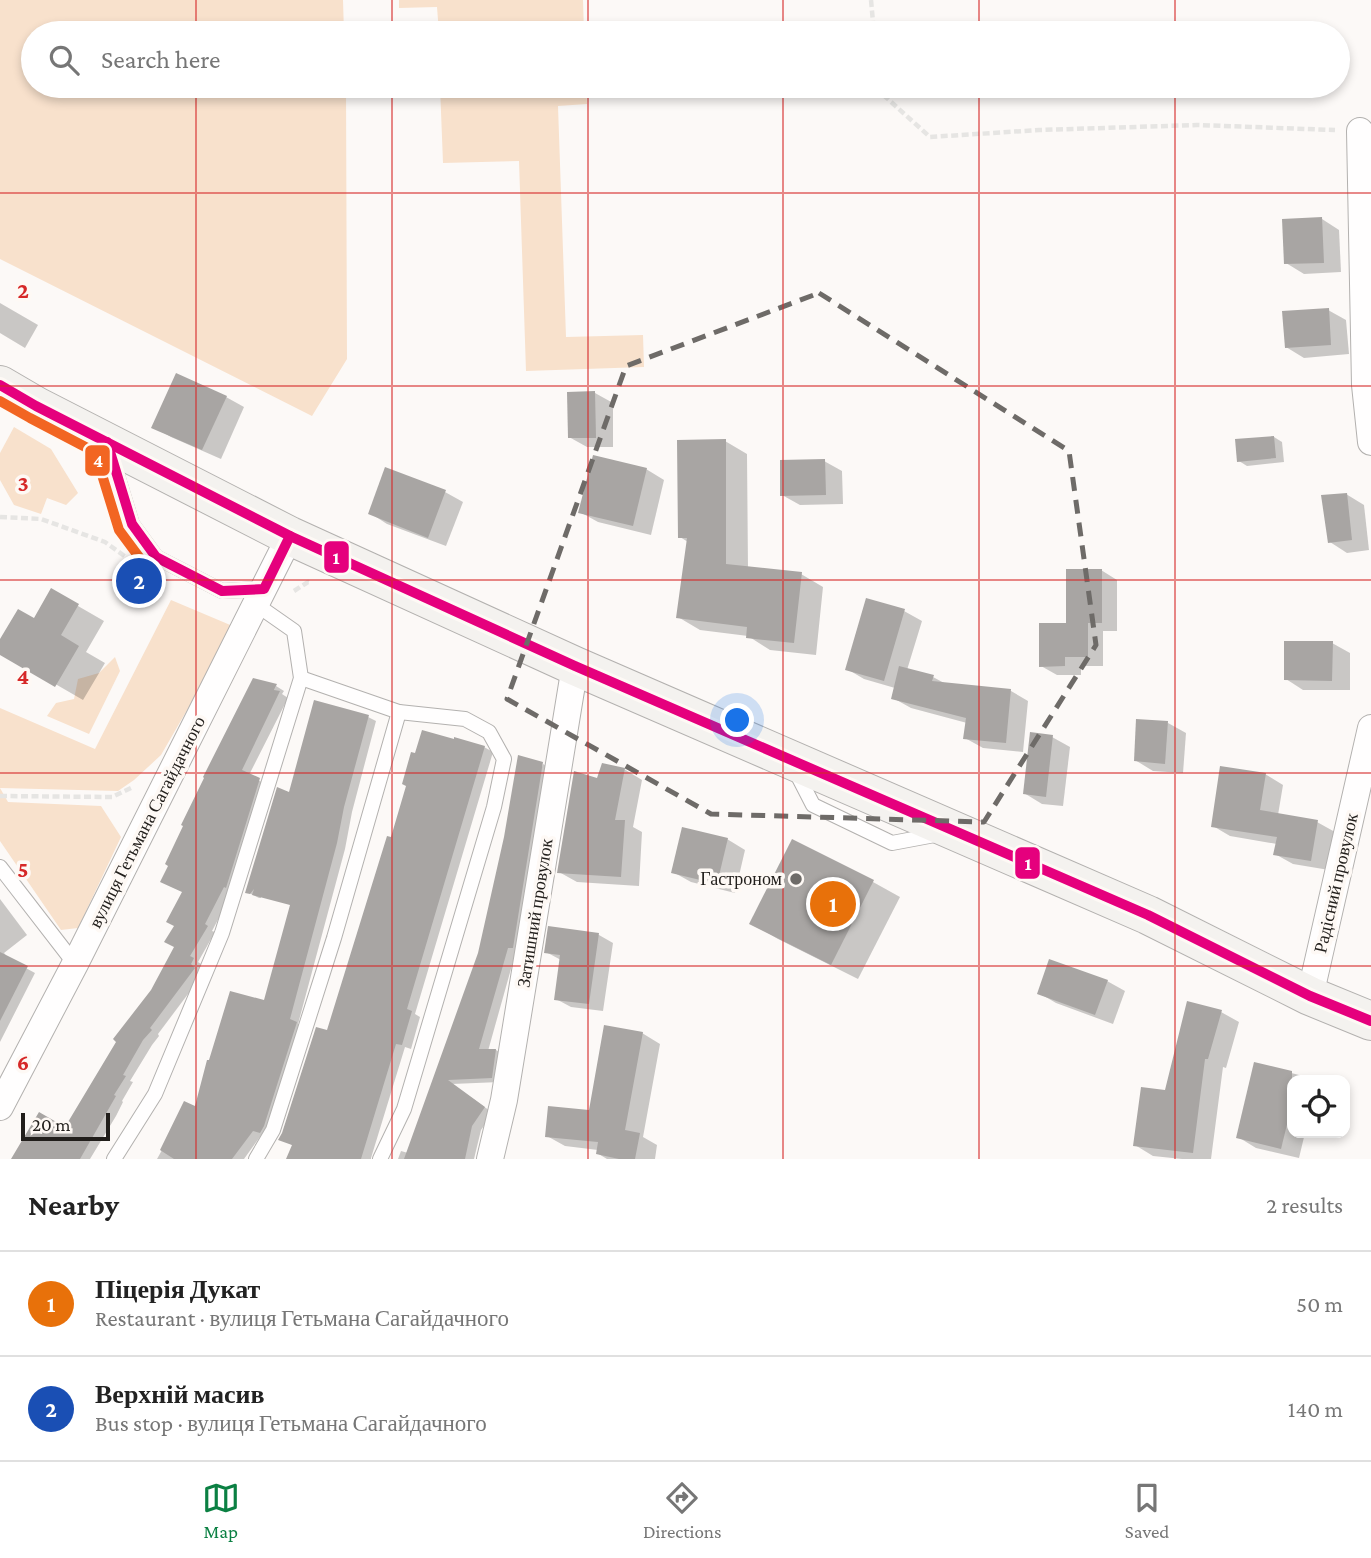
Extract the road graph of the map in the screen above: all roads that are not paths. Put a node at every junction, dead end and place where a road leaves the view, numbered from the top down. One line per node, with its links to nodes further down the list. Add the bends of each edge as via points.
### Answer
1 (1360, 131): 4 (street, via 1365,385)
2 (0, 385): 3 (main road)
3 (107, 442): 5 (main road); 6 (lane, via 132,524 156,557 222,591)
4 (1371, 442)
5 (290, 536): 6 (street, вулиця Гетьмана Сагайдачного); 7 (main road)
6 (260, 598): 8 (lane, via 264,610 294,631); 12 (street, вулиця Гетьмана Сагайдачного)
7 (575, 666): 13 (main road, via 1148,915); 19 (street, Затишний провулок, via 504,1100)
8 (301, 678): 9 (lane); 16 (lane, via 222,933 155,1094)
9 (399, 712): 17 (lane, via 273,1130); 18 (lane, via 465,719 489,732 504,759 494,807 404,1108)
10 (1371, 728): 13 (street, Радісний провулок)
11 (0, 867): 12 (lane)
12 (75, 964): 15 (street, вулиця Гетьмана Сагайдачного)
13 (1310, 996): 14 (main road)
14 (1371, 1021)
15 (0, 1107)
16 (114, 1159)
17 (256, 1159)
18 (380, 1159)
19 (490, 1159)

